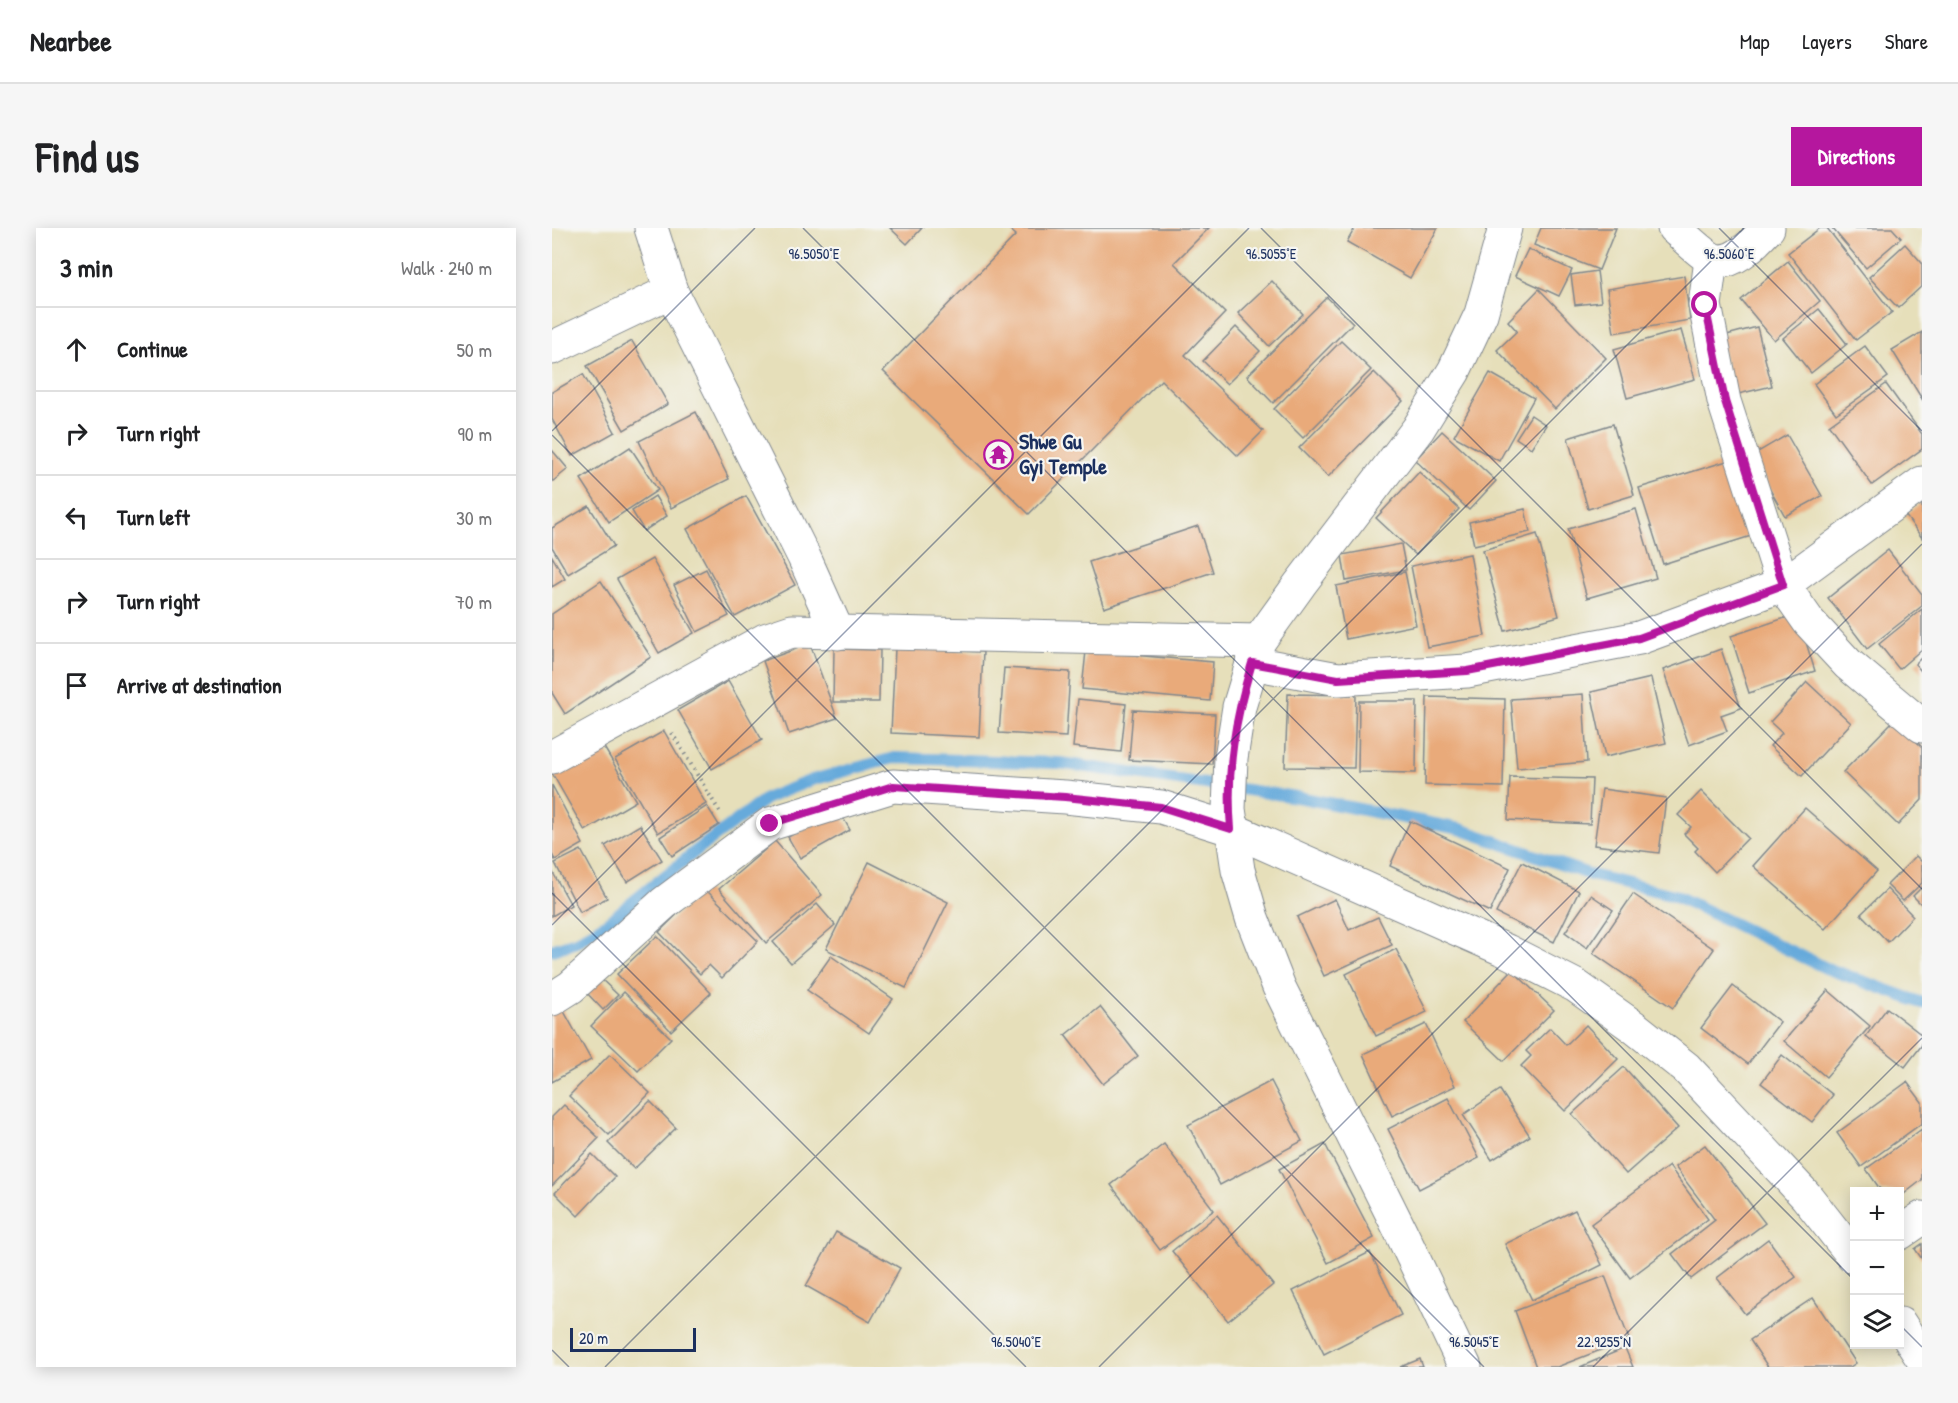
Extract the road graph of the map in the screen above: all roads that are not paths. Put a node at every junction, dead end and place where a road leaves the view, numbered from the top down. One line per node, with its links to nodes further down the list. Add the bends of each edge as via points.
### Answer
1 (651, 228): 6 (street)
2 (1504, 228): 11 (street, via 1481,314 1454,371 1418,429 1300,584)
3 (1674, 228): 5 (street)
4 (1768, 228): 5 (street, via 1727,261)
5 (1711, 260): 9 (street, via 1705,305 1725,401)
6 (671, 291): 7 (street); 10 (street)
7 (552, 348)
8 (1922, 483): 9 (street)
9 (1783, 585): 11 (street, via 1639,638 1467,671 1338,679); 12 (street, via 1809,622 1848,664)
10 (838, 633): 11 (street); 13 (street, via 792,631 765,640)
11 (1255, 652): 14 (street, via 1239,707 1231,758)
12 (1922, 726)
13 (552, 757)
14 (1230, 819): 15 (street, via 1065,797 893,786 770,824 664,903 571,987); 18 (street, via 1576,986 1686,1068 1806,1196); 21 (street, via 1238,870 1252,918 1279,987)
15 (552, 999)
16 (1922, 1218): 17 (street)
17 (1904, 1230)
18 (1850, 1252)
19 (1904, 1331): 20 (street)
20 (1922, 1358)
21 (1465, 1367)

